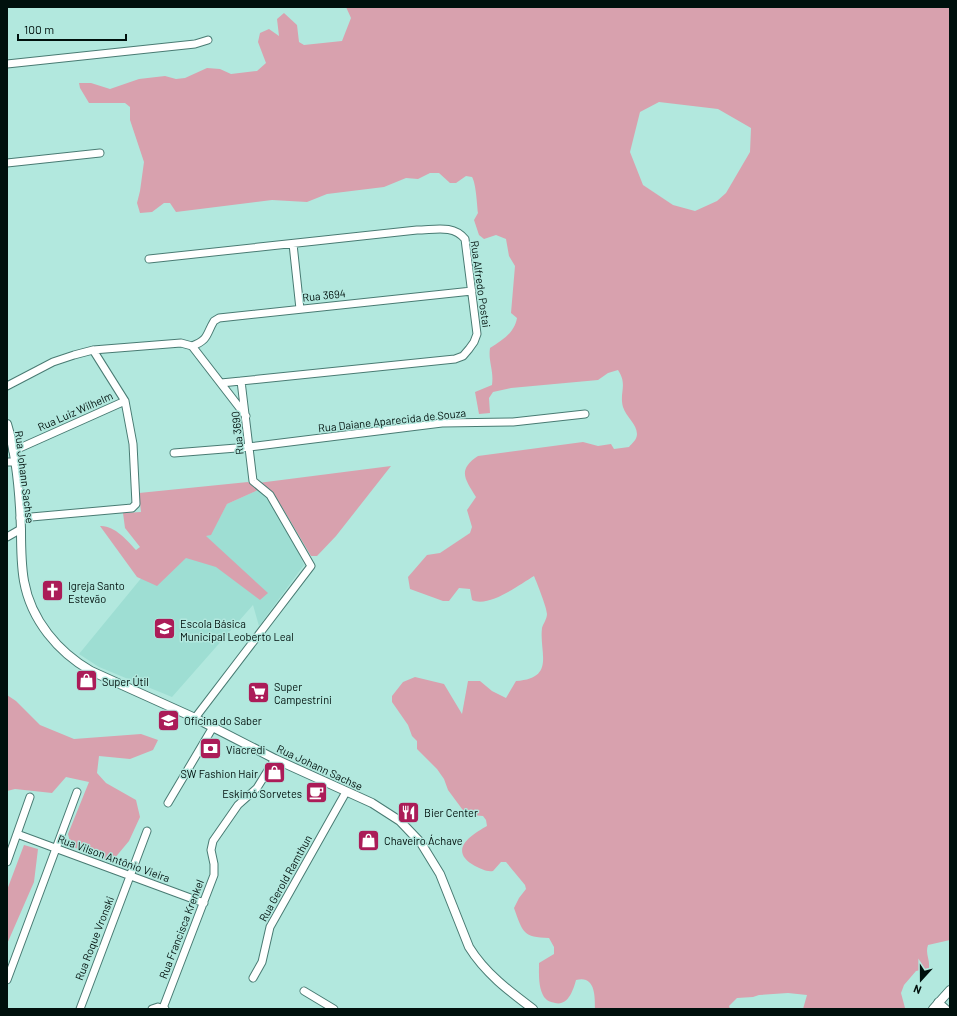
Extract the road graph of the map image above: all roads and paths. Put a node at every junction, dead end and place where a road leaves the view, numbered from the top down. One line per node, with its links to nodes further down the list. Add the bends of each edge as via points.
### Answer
1 (208, 40): 2 (street, via 195,44)
2 (7, 64)
3 (100, 153): 4 (street)
4 (7, 164)
5 (293, 244): 6 (street, Rua Alfredo Postai); 7 (street, Rua Alfredo Postai, via 417,230 453,229 464,239); 8 (street)
6 (149, 260)
7 (472, 291): 8 (street, Rua 3694); 11 (street, Rua Alfredo Postai, via 476,334 474,342 463,356 455,359)
8 (300, 309): 9 (street, Rua 3694, via 219,318 214,321 202,342)
9 (192, 346): 10 (street, via 181,343); 12 (street)
10 (94, 350): 13 (street, via 53,362); 14 (street)
11 (242, 381): 12 (street, Rua Alfredo Postai); 16 (street, Rua 3690)
12 (221, 383): 16 (street)
13 (7, 386)
14 (125, 401): 19 (street, Rua Luiz Wilhelm); 22 (street, via 133,444 134,506)
15 (585, 414): 18 (street, Rua Daiane Aparecida de Souza, via 513,422 442,424)
16 (246, 416): 18 (street, Rua 3690)
17 (7, 424): 19 (street, Rua Johann Sachse)
18 (249, 447): 20 (street, Rua Daiane Aparecida de Souza); 25 (street, Rua 3690, via 255,483 270,494 310,566)
19 (13, 451): 21 (street, Rua Johann Sachse)
20 (174, 453)
21 (11, 462): 22 (street, Rua Johann Sachse)
22 (20, 518): 23 (street, Rua Johann Sachse)
23 (21, 528): 24 (street); 25 (street, Rua Johann Sachse, via 23,580 29,601 39,622 60,647 91,672)
24 (7, 537)
25 (196, 718): 26 (street, Rua Johann Sachse)
26 (213, 727): 27 (street, Rua Johann Sachse); 31 (street)
27 (275, 759): 29 (street, Rua Johann Sachse); 37 (street, Rua Francisca Krenkel, via 257,788 238,806 213,841 211,850 214,875)
28 (77, 792): 34 (street)
29 (346, 792): 39 (street, Rua Gerold Ramthun, via 270,927 262,962); 48 (street, Rua Johann Sachse, via 400,821 421,842 440,874 465,938 475,956 498,981)
30 (30, 796): 33 (street)
31 (168, 803)
32 (147, 831): 36 (street, Rua Roque Vronski)
33 (17, 834): 34 (street, Rua Vilson Antônio Vieira); 35 (street)
34 (56, 848): 36 (street, Rua Vilson Antônio Vieira); 38 (street)
35 (7, 862)
36 (130, 875): 37 (street, Rua Vilson Antônio Vieira); 44 (street, Rua Roque Vronski)
37 (204, 902): 46 (street, Rua Francisca Krenkel)
38 (9, 971): 40 (street)
39 (253, 978)
40 (7, 980)
41 (950, 990): 43 (street)
42 (304, 991): 47 (street)
43 (938, 1002): 49 (street); 50 (street)
44 (80, 1009)
45 (152, 1009): 46 (street)
46 (164, 1009)
47 (334, 1009)
48 (533, 1009)
49 (933, 1009)
50 (946, 1009)

